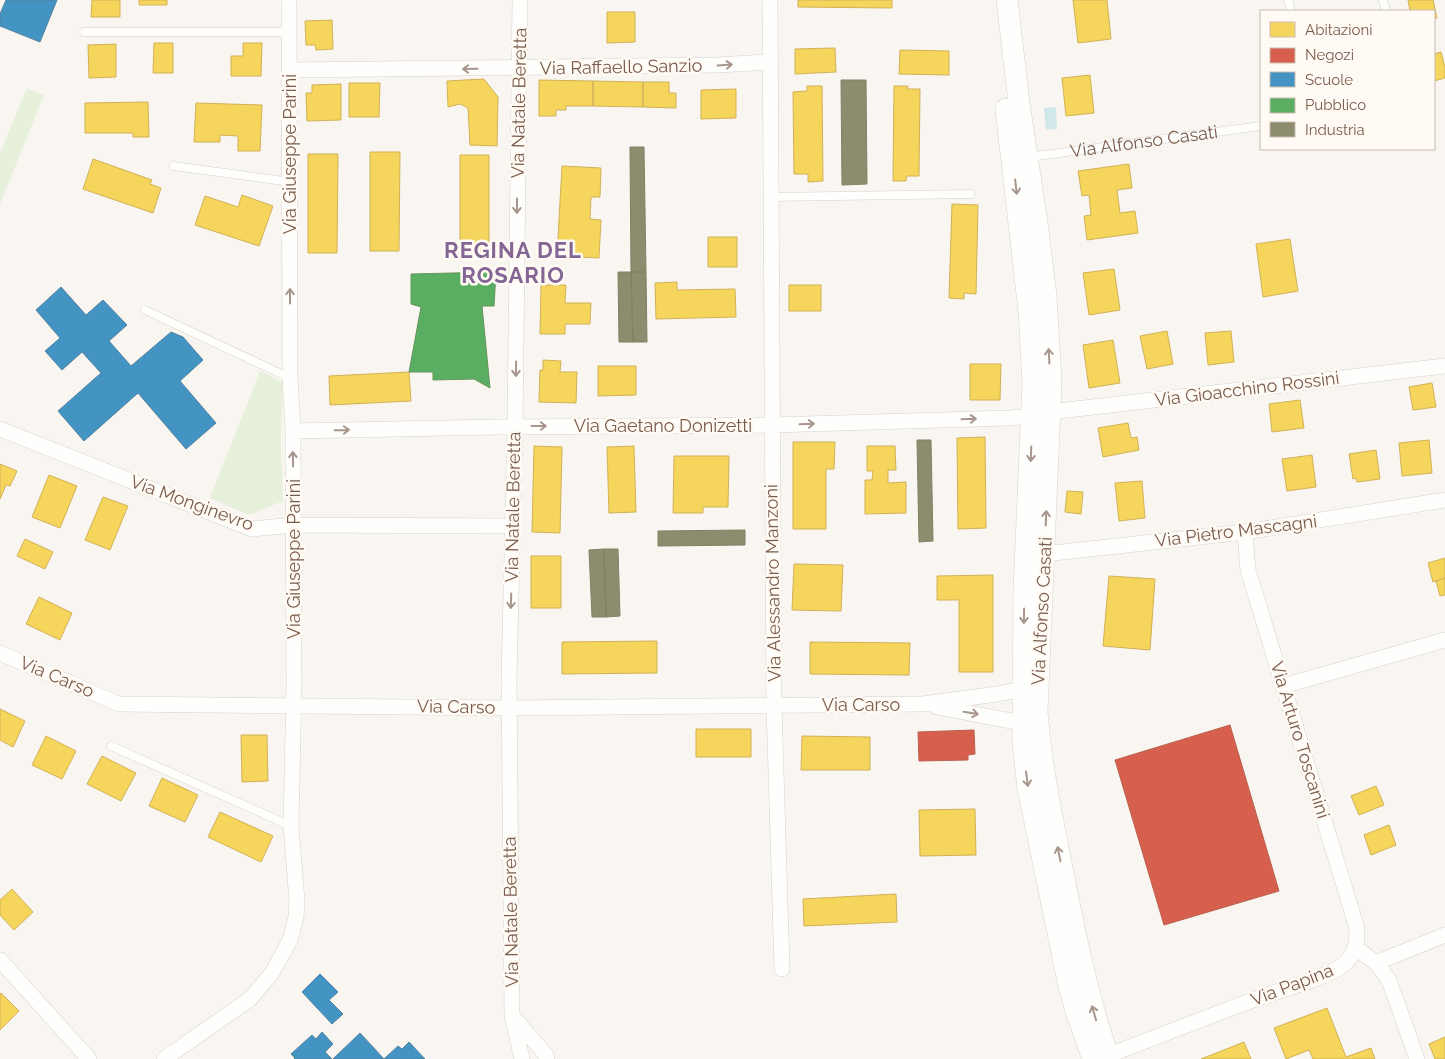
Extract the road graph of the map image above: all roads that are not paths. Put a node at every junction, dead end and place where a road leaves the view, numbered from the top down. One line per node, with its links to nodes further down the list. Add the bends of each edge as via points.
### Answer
1 (289, 0): 7 (street, Via Giuseppe Parini)
2 (520, 0): 9 (street, Via Natale Beretta)
3 (770, 0): 8 (street, Via Alessandro Manzoni)
4 (993, 0): 12 (main road, Via Alfonso Casati)
5 (1007, 0): 12 (main road, Via Alfonso Casati, via 1019,103)
6 (84, 32): 7 (lane)
7 (289, 32): 10 (street, Via Giuseppe Parini)
8 (771, 62): 9 (street, Via Raffaello Sanzio, one-way to 8); 16 (street, Via Alessandro Manzoni)
9 (519, 68): 10 (street, Via Raffaello Sanzio, one-way to 10); 22 (street, Via Natale Beretta, one-way to 22)
10 (290, 70): 14 (street, Via Giuseppe Parini)
11 (1260, 126): 12 (lane, Via Alfonso Casati)
12 (1020, 158): 20 (main road, Via Alfonso Casati, via 1034,383)
13 (174, 166): 14 (lane)
14 (291, 182): 19 (street, Via Giuseppe Parini, one-way to 14)
15 (971, 194): 16 (lane)
16 (770, 197): 21 (street, Via Alessandro Manzoni)
17 (145, 310): 19 (lane)
18 (1445, 366): 20 (street, Via Gioacchino Rossini)
19 (290, 378): 24 (street, Via Giuseppe Parini)
20 (1041, 414): 21 (street, Via Gaetano Donizetti, one-way to 20, via 1010,418); 29 (main road, Via Alfonso Casati)
21 (772, 425): 22 (street, Via Gaetano Donizetti, one-way to 21); 35 (street, Via Alessandro Manzoni)
22 (515, 427): 24 (street, Via Gaetano Donizetti, one-way to 22); 27 (street, Via Natale Beretta)
23 (0, 429): 26 (street, Via Monginevro, via 252,529)
24 (293, 431): 26 (street, Via Giuseppe Parini, one-way to 24)
25 (1445, 500): 28 (street, Via Pietro Mascagni)
26 (294, 525): 27 (street, Via Monginevro); 36 (street, Via Giuseppe Parini)
27 (513, 526): 37 (street, Via Natale Beretta, one-way to 37)
28 (1245, 532): 29 (street, Via Pietro Mascagni); 32 (street, Via Arturo Toscanini, via 1248,570)
29 (1035, 555): 33 (main road, Via Alfonso Casati)
30 (1445, 640): 32 (street)
31 (0, 653): 36 (street, Via Carso, via 119,704)
32 (1283, 686): 42 (street, Via Arturo Toscanini, via 1356,925)
33 (1030, 687): 34 (street, Via Carso); 38 (main road, Via Alfonso Casati)
34 (923, 704): 35 (street, Via Carso); 38 (street, Via Carso, one-way to 38)
35 (774, 705): 37 (street, Via Carso); 45 (street, Via Alessandro Manzoni)
36 (294, 706): 37 (street, Via Carso); 40 (street, Via Giuseppe Parini)
37 (508, 708): 46 (street, Via Natale Beretta)
38 (1030, 726): 47 (main road, Via Alfonso Casati, via 1023,745 1028,788 1062,956 1076,1011)
39 (111, 746): 40 (lane)
40 (292, 826): 49 (street, Via Giuseppe Parini, via 296,917 290,940 272,973 250,998)
41 (1445, 935): 44 (street)
42 (1356, 948): 44 (street); 47 (street, Via Papina, via 1342,966)
43 (0, 960): 48 (street)
44 (1376, 963): 52 (street, via 1389,980)
45 (782, 969)
46 (512, 1015): 50 (street, Via Natale Beretta); 51 (street)
47 (1102, 1058)
48 (89, 1059)
49 (164, 1059)
50 (522, 1059)
51 (547, 1059)
52 (1417, 1059)

